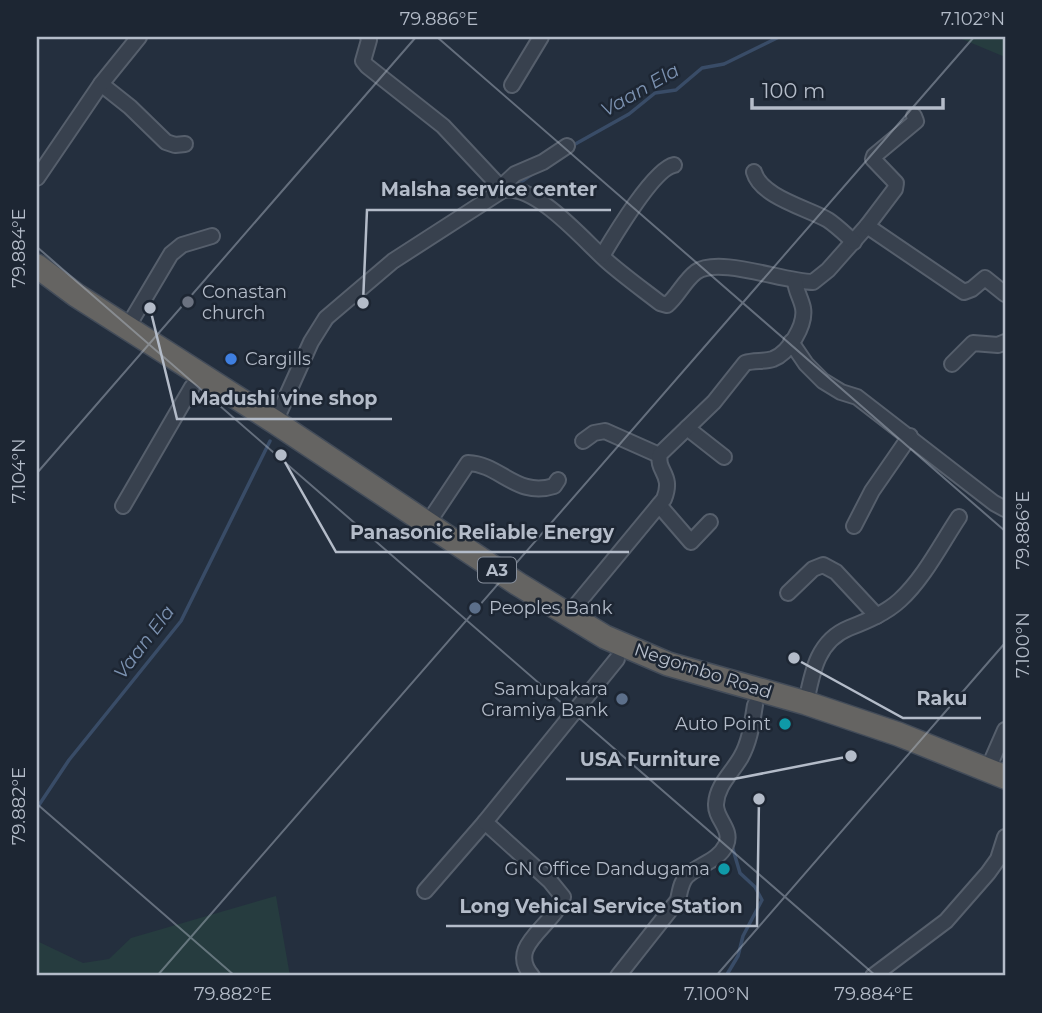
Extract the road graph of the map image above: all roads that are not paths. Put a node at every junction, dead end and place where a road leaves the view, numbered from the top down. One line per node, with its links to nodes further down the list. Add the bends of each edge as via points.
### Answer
1 (139, 37): 4 (street)
2 (368, 37): 12 (street, via 363,61 367,66 443,126)
3 (541, 37): 5 (street)
4 (101, 84): 7 (street, via 166,142); 11 (street)
5 (512, 85)
6 (914, 116): 13 (street, via 916,121 874,156 896,183)
7 (185, 144)
8 (567, 146): 12 (street, via 515,174)
9 (674, 164): 16 (street, via 662,170)
10 (754, 172): 15 (street, via 756,180 772,194 830,221)
11 (37, 178)
12 (502, 188): 16 (street, via 527,193); 26 (street, via 393,261 326,318)
13 (867, 226): 15 (street); 20 (street, via 964,292 985,278)
14 (212, 236): 21 (street, via 182,245 171,254)
15 (853, 242): 18 (street, via 813,282)
16 (602, 256): 18 (street, via 667,305 694,273 716,266)
17 (37, 266): 21 (highway, Negombo Road / A3)
18 (795, 281): 22 (street, via 803,308 802,323)
19 (37, 282): 25 (highway, Negombo Road / A3)
20 (1005, 295)
21 (127, 328): 26 (highway, Negombo Road / A3)
22 (791, 342): 27 (street, via 776,358 745,363); 28 (street, via 823,382 857,397)
23 (1005, 342): 24 (street, via 974,343)
24 (952, 364)
25 (192, 387): 34 (street); 43 (highway, Negombo Road / A3)
26 (275, 422): 38 (highway, Negombo Road / A3)
27 (687, 428): 30 (street); 31 (street)
28 (910, 436): 35 (street); 39 (street)
29 (583, 441): 30 (street, via 605,431)
30 (659, 455): 33 (street, via 668,488)
31 (724, 457)
32 (558, 480): 38 (street, via 554,486 537,490 513,483 480,463 468,463)
33 (659, 505): 37 (street, via 691,542); 41 (street)
34 (123, 506)
35 (1005, 509)
36 (958, 517): 42 (street, via 911,588)
37 (710, 522)
38 (428, 523): 41 (highway, Negombo Road / A3)
39 (853, 526)
40 (788, 593): 42 (street, via 823,565 836,572)
41 (568, 615): 44 (highway, Negombo Road / A3, via 659,661)
42 (877, 616): 44 (street, via 826,643 813,669)
43 (617, 659): 45 (highway, Negombo Road / A3); 49 (street)
44 (806, 703): 47 (highway, Negombo Road / A3)
45 (755, 705): 48 (highway, Negombo Road / A3, via 866,736); 53 (street, via 750,737 722,783 716,803 727,834 725,846 687,875 678,900)
46 (1005, 730): 47 (street)
47 (997, 773)
48 (1005, 792)
49 (485, 822): 51 (street); 52 (street, via 563,897 523,955)
50 (1005, 837): 54 (street, via 998,859 946,921)
51 (425, 891)
52 (532, 976)
53 (618, 976)
54 (873, 976)

